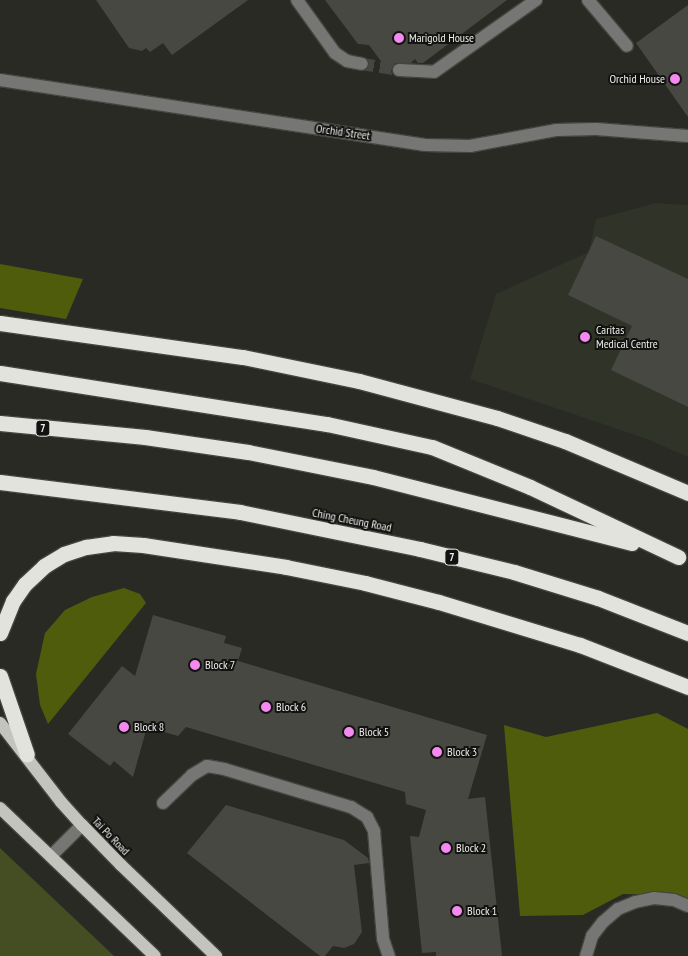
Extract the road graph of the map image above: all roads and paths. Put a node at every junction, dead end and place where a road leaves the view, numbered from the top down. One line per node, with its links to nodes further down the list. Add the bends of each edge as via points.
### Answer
1 (297, 0): 5 (street, via 335,53)
2 (536, 0): 6 (street, via 434,72)
3 (588, 0): 4 (street)
4 (627, 46)
5 (362, 64)
6 (400, 70)
7 (0, 80): 8 (street, Orchid Street, via 425,144 470,146 556,130 596,129)
8 (688, 136)
9 (0, 323): 13 (highway, via 243,357 359,382 497,418 574,444)
10 (0, 373): 14 (highway, via 327,424 432,447)
11 (0, 424): 14 (highway, 7, via 145,437 248,452 373,477 606,535)
12 (0, 482): 16 (highway, Ching Cheung Road / 7, via 240,512 420,549 524,574)
13 (688, 493)
14 (683, 559)
15 (0, 633): 18 (highway, via 13,601 44,566 86,546 113,543 143,545 286,567 439,602 580,645)
16 (688, 633)
17 (0, 676): 20 (highway)
18 (688, 687)
19 (0, 723): 20 (main road, Tai Po Road)
20 (27, 755): 23 (main road, Tai Po Road, via 61,802)
21 (163, 803): 28 (street, via 192,775 207,766 351,807 367,817 374,831 384,940)
22 (0, 808): 24 (main road)
23 (82, 824): 24 (street); 27 (main road, Tai Po Road, via 120,865)
24 (51, 856): 26 (main road)
25 (688, 906): 29 (street, via 674,900 654,898 618,909 592,936)
26 (155, 956)
27 (216, 956)
28 (389, 956)
29 (586, 956)

